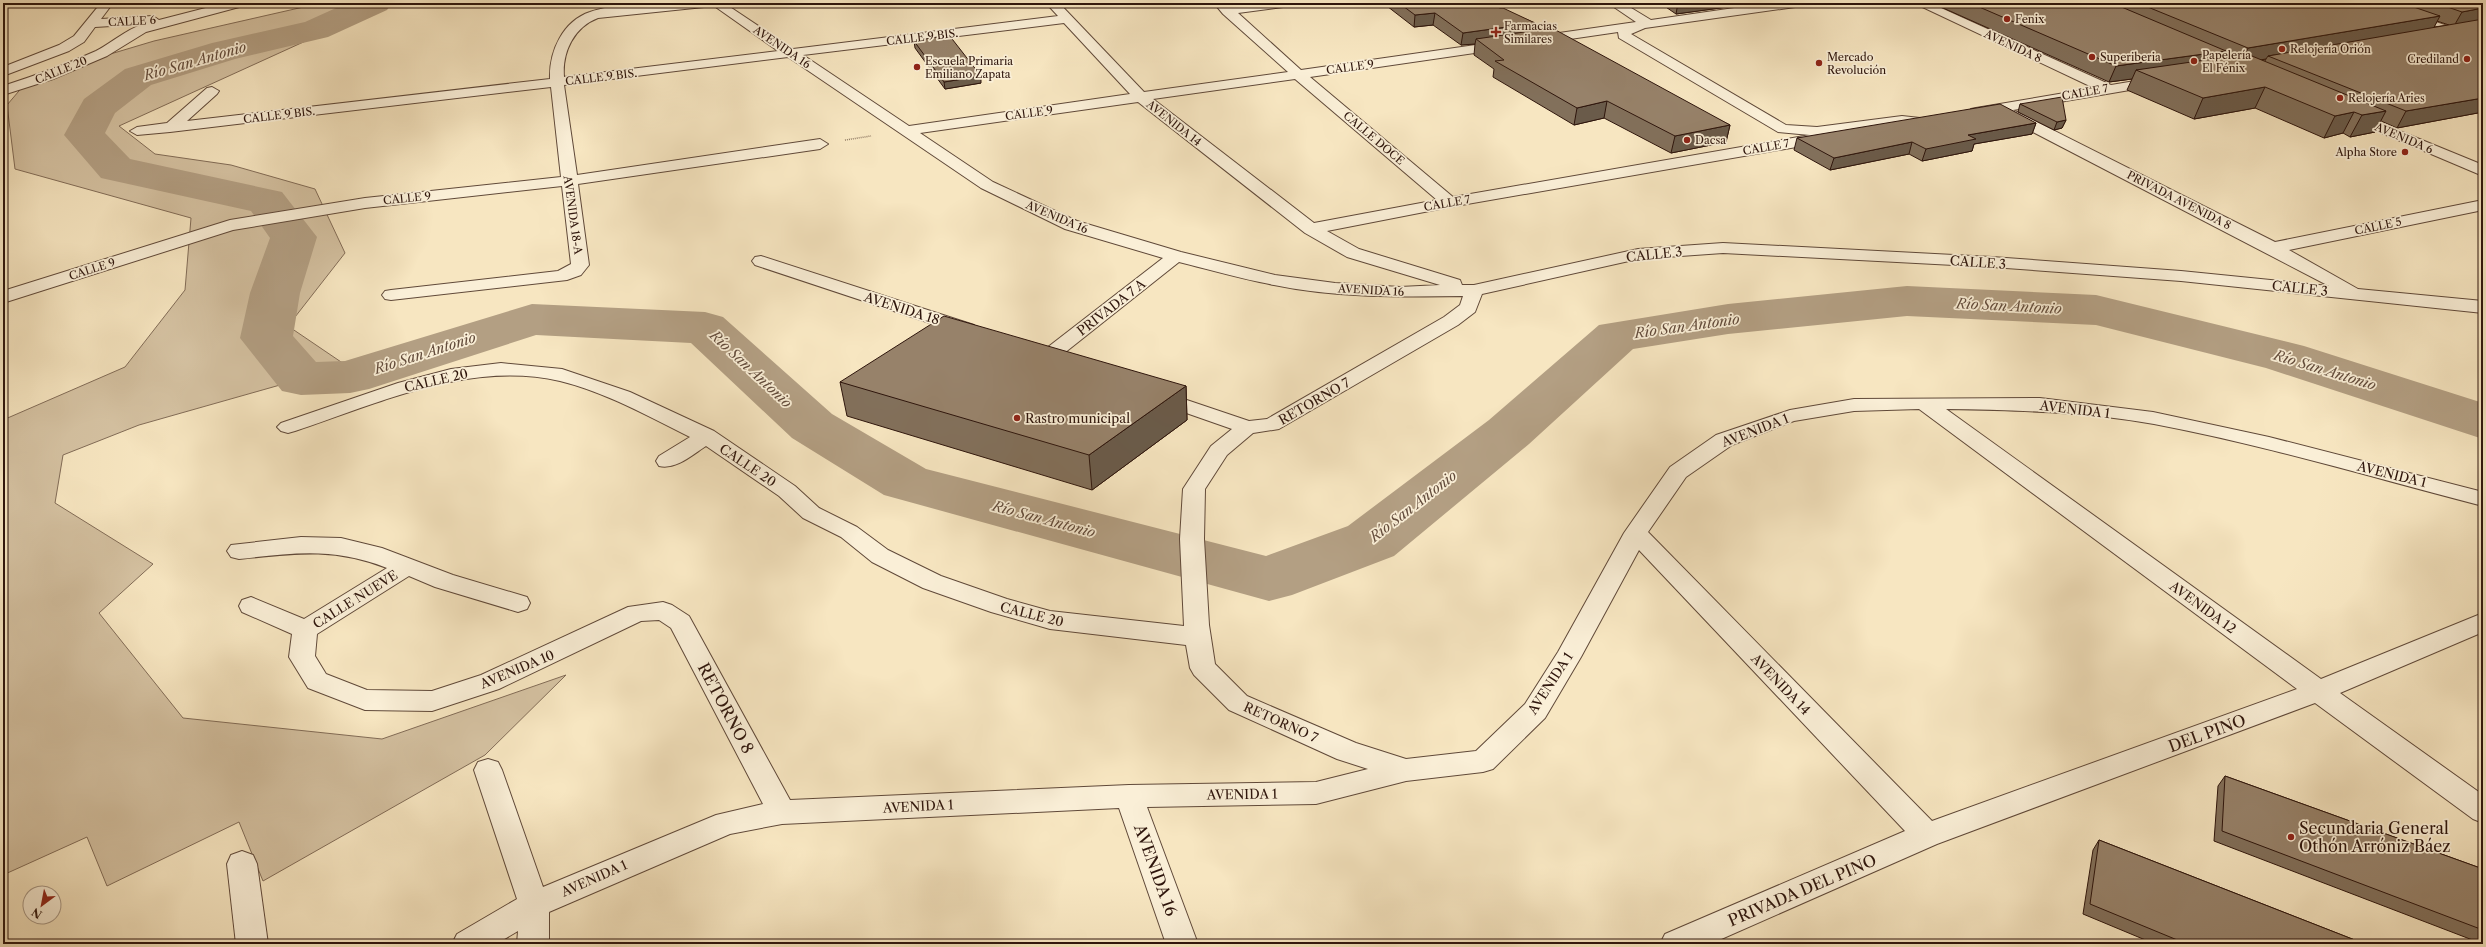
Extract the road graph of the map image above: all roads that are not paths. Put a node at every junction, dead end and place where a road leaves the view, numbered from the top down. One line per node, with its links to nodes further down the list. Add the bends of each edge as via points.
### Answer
1 (107, 3): 15 (street)
2 (239, 3): 14 (street)
3 (704, 3): 28 (street, AVENIDA 18-A, via 596,14 580,22 564,41 556,65)
4 (716, 3): 24 (street, AVENIDA 16)
5 (1052, 3): 13 (street, AVENIDA 14)
6 (1284, 3): 11 (street)
7 (1614, 3): 16 (street)
8 (1795, 3): 12 (street, CALLE 9)
9 (1920, 3): 29 (street, AVENIDA 8)
10 (2368, 3): 19 (street)
11 (1224, 7): 26 (street, CALLE DOCE)
12 (1684, 18): 16 (street, CALLE 9); 37 (street, via 1684,22 1627,30 1624,35 1783,129 1817,131 1902,120)
13 (1065, 19): 24 (street, CALLE 9 BIS.); 32 (street, AVENIDA 14)
14 (173, 20): 15 (street, CALLE 6); 30 (street, CALLE 20, via 141,29 118,44 48,76)
15 (92, 23): 25 (street, via 79,39 64,48)
16 (1647, 23): 20 (street, CALLE 9)
17 (1529, 27): 20 (street)
18 (2483, 27): 19 (street)
19 (2455, 33): 21 (street); 22 (street)
20 (1550, 37): 23 (street); 26 (street, CALLE 9)
21 (2425, 38)
22 (2483, 42)
23 (1571, 48)
24 (792, 54): 28 (street, CALLE 9 BIS.); 40 (street, AVENIDA 16)
25 (3, 72)
26 (1298, 74): 32 (street, CALLE 9); 46 (street, CALLE DOCE)
27 (2174, 78): 29 (street, CALLE 7)
28 (557, 82): 38 (street, CALLE 9 BIS.); 45 (street, AVENIDA 18-A)
29 (2106, 88): 33 (street, CALLE 7)
30 (3, 91)
31 (212, 91): 38 (street)
32 (1140, 96): 40 (street, CALLE 9); 48 (street, AVENIDA 14)
33 (1998, 108): 35 (street, CALLE 7); 49 (street, PRIVADA AVENIDA 8)
34 (2336, 109): 44 (street, AVENIDA 6)
35 (1960, 114)
36 (1930, 119): 37 (street, CALLE 7)
37 (1915, 121): 43 (street, CALLE 7)
38 (170, 128): 39 (street, CALLE 9 BIS.)
39 (137, 131)
40 (904, 131): 50 (street, AVENIDA 16, via 987,185 1071,225)
41 (1733, 138): 43 (street)
42 (820, 144): 45 (street, CALLE 9)
43 (1754, 150): 46 (street, CALLE 7)
44 (2483, 171)
45 (568, 181): 54 (street, AVENIDA 18-A, via 580,265 575,271 561,276); 55 (street, CALLE 9, via 365,203 230,225)
46 (1450, 202): 48 (street, CALLE 7)
47 (2483, 205): 49 (street, CALLE 5)
48 (1311, 229): 52 (street, via 1353,253)
49 (2273, 248): 53 (street, PRIVADA AVENIDA 8)
50 (1176, 256): 52 (street, AVENIDA 16, via 1275,280 1335,288 1400,292); 58 (street, PRIVADA 7 A, via 1039,355)
51 (761, 261): 57 (street, AVENIDA 18)
52 (1474, 290): 53 (street, CALLE 3, via 1638,254 1723,248 2008,263 2182,276); 61 (street, RETORNO 7, via 1468,308 1451,321 1272,425)
53 (2358, 294): 56 (street, CALLE 3)
54 (391, 295)
55 (3, 297)
56 (2483, 307)
57 (984, 335)
58 (1068, 366)
59 (1143, 391): 61 (street)
60 (1924, 403): 65 (street, AVENIDA 1, via 2040,404 2153,418 2269,443); 66 (street, AVENIDA 1, via 1854,405 1790,416 1724,440 1678,472); 75 (street, AVENIDA 12)
61 (1247, 427): 74 (street, RETORNO 7, via 1219,451 1194,489 1192,539)
62 (288, 428): 63 (street, CALLE 20, via 405,387 451,375 501,369 540,371 587,382 631,399)
63 (706, 436): 64 (street); 74 (street, CALLE 20, via 786,491 811,513 849,532 880,556 932,582 1000,606 1050,620)
64 (667, 461)
65 (2483, 499)
66 (1636, 533): 77 (street, AVENIDA 1, via 1568,657 1535,711 1483,762); 81 (street, AVENIDA 14)
67 (239, 551): 68 (street, CALLE NUEVE, via 301,545 341,546 374,554)
68 (406, 568): 69 (street, CALLE NUEVE); 73 (street, CALLE NUEVE)
69 (518, 603)
70 (251, 606): 73 (street)
71 (663, 611): 73 (street, AVENIDA 10, via 637,614 490,682 432,701 365,700 317,681 302,657); 80 (street, RETORNO 8, via 680,622)
72 (2483, 622): 75 (street, DEL PINO)
73 (305, 630)
74 (1196, 631): 77 (street, RETORNO 7, via 1203,668 1238,703 1347,751)
75 (2319, 691): 79 (street, AVENIDA 12); 81 (street, DEL PINO)
76 (488, 770): 83 (street)
77 (1406, 770): 78 (street, AVENIDA 1, via 1316,792)
78 (1129, 796): 80 (street, AVENIDA 1); 87 (street, AVENIDA 16)
79 (2483, 811)
80 (782, 812): 83 (street, AVENIDA 1, via 726,823)
81 (1927, 835): 88 (street, PRIVADA DEL PINO)
82 (242, 864): 84 (street)
83 (534, 905): 85 (street, AVENIDA 1); 86 (street)
84 (252, 944)
85 (468, 944)
86 (533, 944)
87 (1182, 944)
88 (1676, 944)

